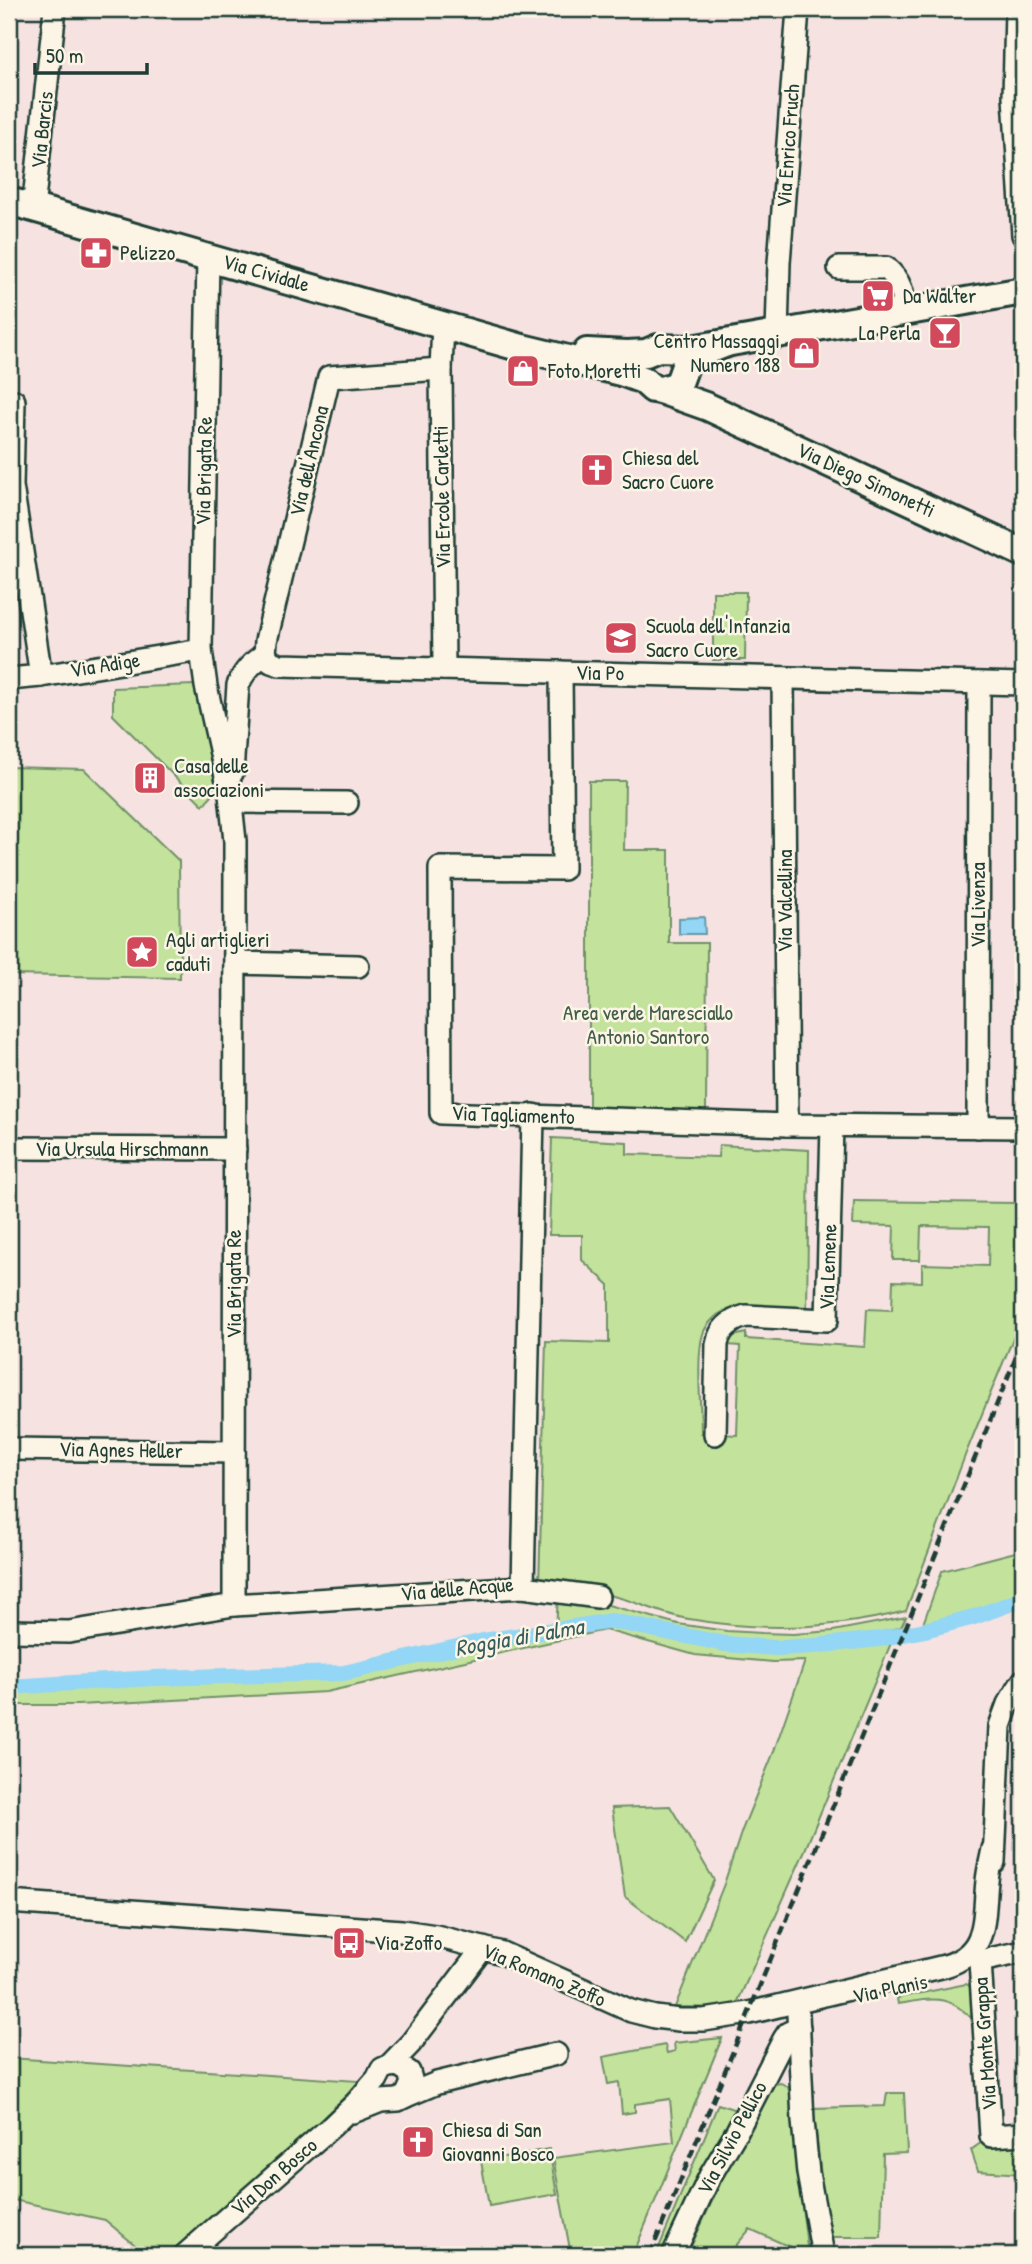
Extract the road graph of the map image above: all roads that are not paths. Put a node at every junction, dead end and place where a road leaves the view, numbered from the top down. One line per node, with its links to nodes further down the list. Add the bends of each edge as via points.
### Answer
1 (55, 9): 4 (street, Via Barcis)
2 (798, 9): 11 (street, Via Enrico Fruch, via 780,250)
3 (1016, 9): 5 (street, via 1014,97)
4 (21, 205): 6 (main road, Via Cividale)
5 (1023, 234)
6 (208, 257): 10 (main road, Via Cividale); 21 (street, Via Brigata Re)
7 (839, 268): 9 (street, via 886,268 903,289)
8 (1023, 291): 9 (main road, Via Cividale)
9 (905, 311): 11 (main road, Via Cividale)
10 (443, 324): 13 (main road, Via Cividale); 15 (street, Via Ercole Carletti)
11 (784, 333): 12 (main road, Via Cividale)
12 (727, 343): 14 (main road, Via Cividale); 16 (main road, Via Cividale, via 702,351)
13 (522, 348): 14 (main road, Via Cividale, via 627,354); 17 (main road, Via Cividale, via 621,372)
14 (656, 351): 16 (main road, via 674,352); 17 (main road, via 640,366)
15 (441, 369): 22 (street, Via dell'Ancona, via 329,377); 23 (street, Via Ercole Carletti)
16 (683, 370): 17 (main road, Via Cividale, via 675,386); 19 (main road, Via Diego Simonetti, via 687,388)
17 (651, 385): 19 (main road, Via Diego Simonetti)
18 (14, 401): 25 (street, via 12,486)
19 (708, 407): 20 (main road, Via Diego Simonetti)
20 (1023, 553)
21 (201, 650): 25 (street, Via Adige); 31 (street, Via Brigata Re)
22 (265, 654): 23 (street, Via Po, via 280,664); 30 (street, via 243,673)
23 (444, 669): 24 (street, Via Po)
24 (561, 672): 26 (street, Via Po); 37 (street, Via Tagliamento, via 562,869 440,868 441,1113)
25 (41, 676): 27 (street, Via Adige)
26 (783, 678): 28 (street, Via Po); 38 (street, Via Valcellina)
27 (9, 679)
28 (979, 683): 29 (street, Via Po); 40 (street, Via Livenza)
29 (1023, 684)
30 (238, 685): 31 (street); 32 (street, Via Brigata Re)
31 (206, 686): 32 (street, Via Brigata Re)
32 (227, 739): 33 (street, Via Brigata Re)
33 (231, 798): 34 (street); 35 (street, Via Brigata Re)
34 (346, 803)
35 (236, 963): 36 (street); 43 (street, Via Brigata Re)
36 (358, 966)
37 (533, 1115): 38 (street, Via Tagliamento); 47 (street, Via delle Acque)
38 (787, 1125): 39 (street, Via Tagliamento)
39 (832, 1125): 40 (street, Via Tagliamento); 44 (street, Via Lemene, via 827,1320 746,1316 726,1326 717,1344)
40 (978, 1127): 41 (street, Via Tagliamento)
41 (1023, 1127)
42 (9, 1148): 43 (street, Via Ursula Hirschmann)
43 (235, 1149): 46 (street, Via Brigata Re)
44 (715, 1434)
45 (9, 1449): 46 (street, Via Agnes Heller)
46 (234, 1452): 49 (street, Via Brigata Re)
47 (523, 1587): 48 (street); 49 (street, Via delle Acque)
48 (598, 1597)
49 (234, 1605): 50 (street, Via delle Acque, via 69,1632)
50 (9, 1631)
51 (1023, 1681): 55 (street, via 1000,1726 993,1849)
52 (9, 1902): 53 (street, Via Romano Zoffo, via 360,1929)
53 (480, 1952): 56 (street, Via Romano Zoffo, via 529,1965 643,2015 704,2020); 56 (street, Via Romano Zoffo, via 627,2021 652,2028 676,2032 706,2029); 60 (street, via 421,2026)
54 (1023, 1952): 55 (street, Via Planis)
55 (975, 1957): 56 (street, Via Planis, via 963,1973); 64 (street, Via Monte Grappa, via 991,2136)
56 (797, 2013): 58 (street, Via Silvio Pellico); 59 (street)
57 (556, 2054): 61 (street, Via Don Bosco)
58 (768, 2070): 59 (street); 66 (street, Via Silvio Pellico)
59 (801, 2071): 67 (street, via 808,2173)
60 (396, 2072): 61 (street); 62 (street, via 412,2083); 62 (street, via 377,2087 381,2095); 63 (street, Via Don Bosco)
61 (437, 2083): 62 (street, Via Don Bosco)
62 (397, 2097): 63 (street, Via Don Bosco, via 359,2108)
63 (331, 2127): 65 (street, Via Don Bosco)
64 (1023, 2134)
65 (185, 2255)
66 (673, 2255)
67 (823, 2255)

